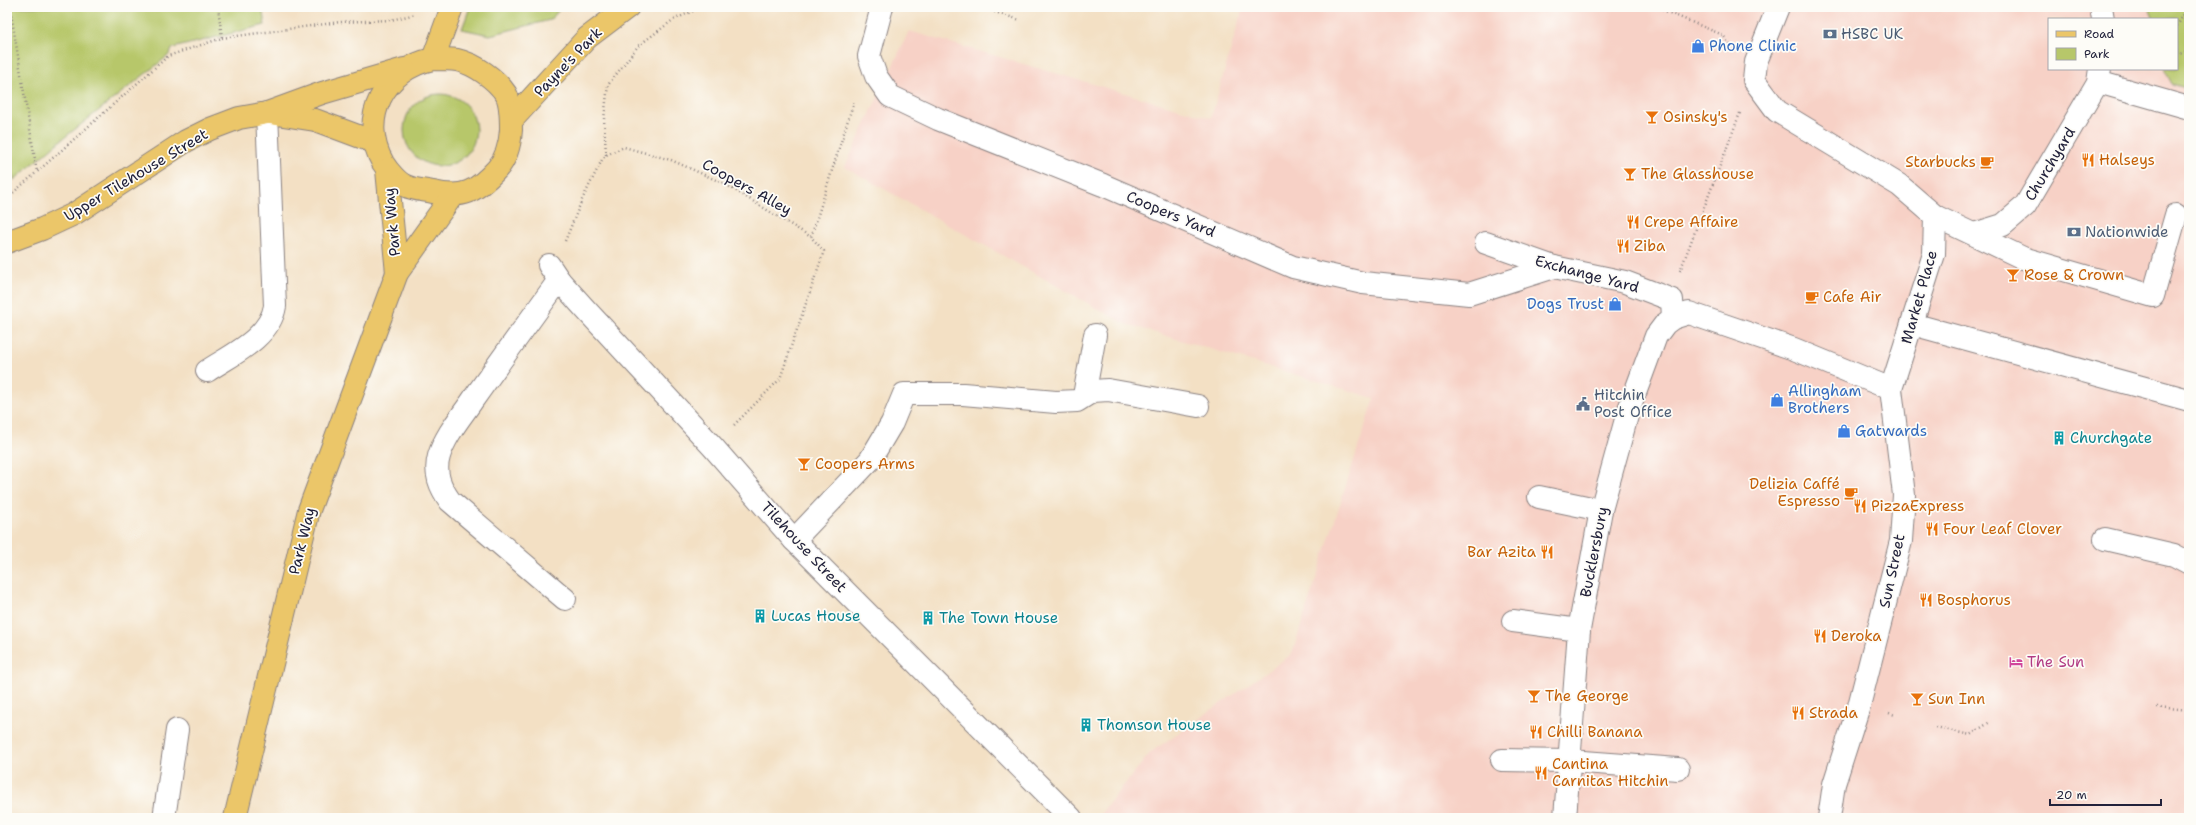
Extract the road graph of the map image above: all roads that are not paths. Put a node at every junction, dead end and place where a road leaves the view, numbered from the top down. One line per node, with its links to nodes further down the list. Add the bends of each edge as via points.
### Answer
1 (452, 7): 7 (main road)
2 (628, 7): 12 (main road, Payne's Park, via 587,38)
3 (882, 7): 21 (street, Coopers Yard, via 868,56 876,76 890,96 938,119 1103,185 1293,267 1363,283 1469,294)
4 (1778, 7): 16 (street, via 1756,62 1754,80 1777,111 1899,184)
5 (2101, 7): 6 (street)
6 (2103, 18)
7 (433, 59): 8 (main road); 12 (main road, via 457,60 473,66 493,80 507,95)
8 (404, 69): 11 (main road, Upper Tilehouse Street, via 322,93); 13 (main road, via 386,87 375,108)
9 (2099, 75): 10 (street); 18 (street, Churchyard, via 2025,206 2003,225)
10 (2189, 108)
11 (266, 113): 13 (main road, Upper Tilehouse Street, via 315,120); 19 (main road, Upper Tilehouse Street, via 239,118 210,129 186,141 74,214); 26 (street, via 275,306 273,318 258,336)
12 (511, 121): 15 (main road, via 510,142 501,165 477,187)
13 (374, 142): 14 (main road)
14 (387, 170): 15 (main road, via 406,186); 22 (main road, Park Way)
15 (452, 196): 22 (main road, Park Way)
16 (1935, 216): 18 (street); 24 (street, Market Place, via 1934,254)
17 (2176, 216): 18 (street, via 2153,296 2023,258)
18 (1974, 234)
19 (7, 242)
20 (1486, 243): 21 (street, Exchange Yard)
21 (1554, 267): 23 (street, Exchange Yard, via 1625,282)
22 (397, 273): 44 (main road, Park Way, via 309,510)
23 (1678, 311): 27 (street, via 1794,348); 32 (street, Bucklersbury, via 1656,336 1628,412)
24 (1912, 324): 27 (street, Market Place); 29 (street)
25 (1095, 335): 28 (street)
26 (207, 371)
27 (1891, 389): 47 (street, Sun Street, via 1904,495 1900,541 1859,706 1834,784)
28 (1084, 396): 30 (street, via 1094,391 1108,390); 34 (street, via 1077,400 1056,402 963,394 904,394 892,423 870,460)
29 (2189, 400)
30 (1198, 406)
31 (1539, 497): 32 (street)
32 (1601, 510): 38 (street, Bucklersbury)
33 (2105, 539): 35 (street, via 2174,555)
34 (794, 540): 36 (street, Tilehouse Street, via 554,273 439,454 438,478 442,490 450,501); 45 (street, Tilehouse Street)
35 (2189, 563)
36 (565, 599)
37 (1513, 622): 38 (street)
38 (1579, 630): 41 (street, Bucklersbury)
39 (177, 730): 43 (street)
40 (1502, 760): 41 (street)
41 (1570, 761): 42 (street); 46 (street, Bucklersbury)
42 (1678, 769)
43 (164, 818)
44 (235, 818)
45 (1070, 818)
46 (1565, 818)
47 (1828, 818)

